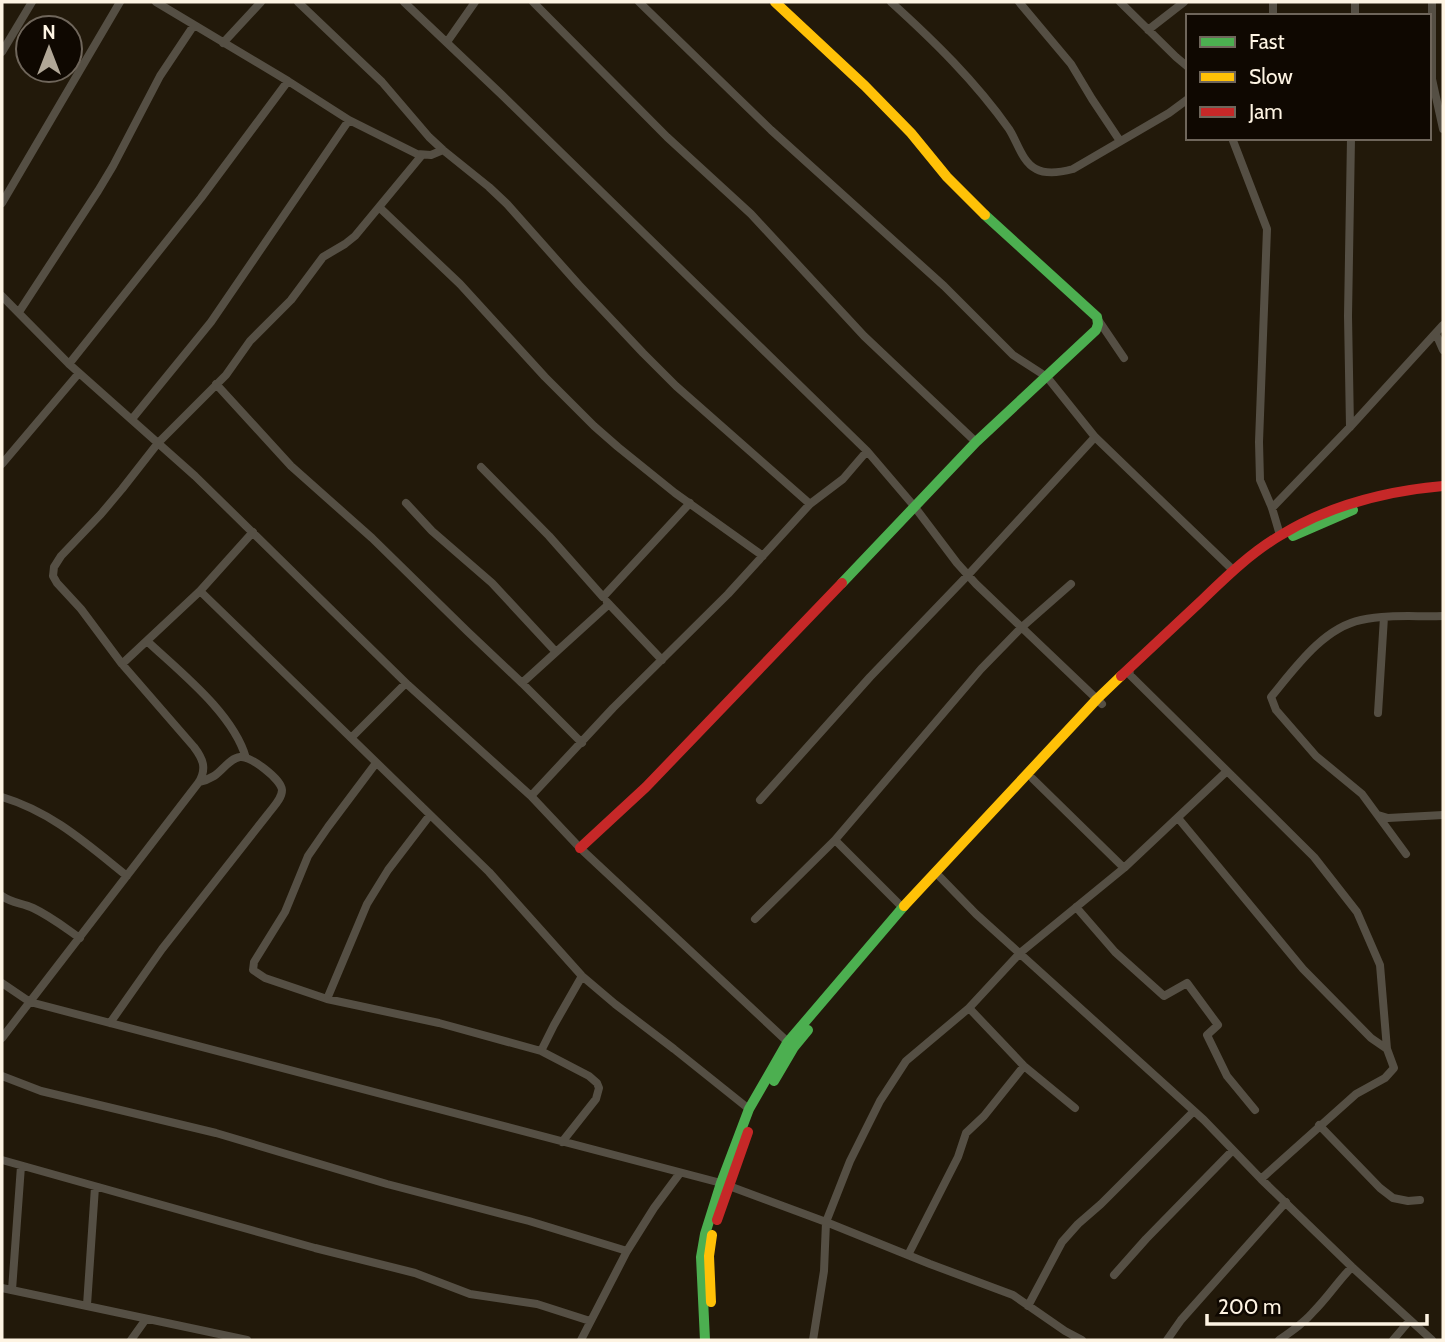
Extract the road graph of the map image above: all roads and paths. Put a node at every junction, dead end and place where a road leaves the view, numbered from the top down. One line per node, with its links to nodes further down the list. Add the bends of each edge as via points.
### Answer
1 (32, 2): 20 (street)
2 (120, 2): 31 (street)
3 (156, 2): 16 (street)
4 (261, 2): 19 (street)
5 (298, 2): 29 (street, via 375,75)
6 (404, 2): 18 (street)
7 (475, 2): 18 (street)
8 (533, 2): 47 (street, via 751,214 864,337)
9 (639, 2): 42 (street, via 1013,355)
10 (775, 2): 35 (main road, via 865,86 991,221)
11 (891, 2): 28 (street, via 977,86 1011,131 1026,160 1038,170 1062,173)
12 (1019, 2): 28 (street, via 1071,64)
13 (1120, 2): 17 (street)
14 (1184, 2): 17 (street)
15 (1432, 2): 25 (street, via 1432,79)
16 (194, 25): 19 (street); 34 (street, via 160,76 98,191)
17 (1149, 30): 21 (street)
18 (447, 42): 49 (street)
19 (223, 43): 22 (street)
20 (2, 52)
21 (1186, 65)
22 (288, 81): 24 (street); 40 (street)
23 (1186, 100): 28 (street)
24 (349, 120): 30 (street); 44 (street, via 211,322)
25 (1443, 130)
26 (1233, 140): 58 (street, via 1267,229 1259,442 1260,480)
27 (1351, 140): 45 (street)
28 (1120, 141)
29 (443, 150): 30 (street); 56 (street, via 507,204 676,386)
30 (422, 155): 32 (street)
31 (2, 203)
32 (380, 208): 43 (street, via 351,240 323,257); 55 (street, via 460,284 594,426)
33 (2, 296): 34 (street)
34 (19, 312): 40 (street)
35 (1099, 321): 39 (street); 42 (main road, via 1096,330)
36 (1443, 325): 37 (street)
37 (1436, 334): 38 (street); 45 (street)
38 (1443, 350)
39 (1124, 358)
40 (69, 364): 41 (street)
41 (79, 373): 44 (street); 50 (street)
42 (1047, 377): 46 (street); 47 (main road)
43 (216, 384): 48 (street); 77 (street, via 291,466)
44 (132, 419): 48 (street)
45 (1350, 427): 58 (street)
46 (1096, 437): 63 (street); 64 (street)
47 (976, 442): 57 (main road)
48 (158, 443): 60 (street); 74 (street, via 53,571 57,583)
49 (867, 452): 56 (street); 57 (street)
50 (2, 464)
51 (481, 467): 67 (street)
52 (1443, 486): 59 (main road, via 1363,499)
53 (1443, 493): 59 (main road, via 1365,505)
54 (406, 503): 72 (street, via 492,583)
55 (690, 503): 62 (street); 67 (street)
56 (810, 505): 62 (street)
57 (914, 506): 64 (street); 95 (main road, via 655,778)
58 (1272, 508): 61 (street)
59 (1325, 517): 61 (main road); 75 (main road, via 1238,575)
60 (253, 532): 66 (street); 76 (street)
61 (1280, 535): 63 (main road)
62 (763, 556): 73 (street)
63 (1233, 570): 75 (main road)
64 (968, 575): 70 (street); 89 (street)
65 (1071, 584): 70 (street)
66 (200, 591): 71 (street); 80 (street)
67 (606, 600): 72 (street); 73 (street)
68 (1443, 616): 69 (street)
69 (1384, 617): 79 (street); 91 (street, via 1360,620 1334,632 1314,647 1271,696 1276,710 1317,756 1362,794)
70 (1022, 627): 78 (street); 94 (street)
71 (147, 640): 74 (street); 82 (street, via 208,699 237,736)
72 (556, 652): 77 (street)
73 (662, 660): 81 (street)
74 (122, 664): 86 (street, via 199,754 204,771)
75 (1130, 671): 78 (main road); 84 (street)
76 (406, 683): 80 (street); 87 (street)
77 (523, 683): 81 (street)
78 (1100, 702): 85 (main road); 102 (main road)
79 (1378, 713)
80 (351, 738): 83 (street)
81 (582, 743): 87 (street)
82 (246, 758): 86 (street, via 235,759); 111 (street, via 275,778 281,786 280,799)
83 (376, 763): 90 (street); 108 (street, via 308,856 285,912 253,965 254,972 265,978)
84 (1227, 771): 93 (street); 114 (street, via 1314,858 1357,912 1380,965)
85 (1033, 779): 97 (street); 99 (main road)
86 (199, 782): 98 (street)
87 (531, 796): 95 (street)
88 (2, 797): 98 (street, via 42,813)
89 (760, 800)
90 (430, 815): 106 (street, via 489,872); 108 (street, via 372,895)
91 (1378, 815): 92 (street); 96 (street)
92 (1443, 815)
93 (1178, 818): 97 (street); 114 (street, via 1303,969)
94 (835, 840): 102 (street); 103 (street)
95 (580, 848): 113 (street)
96 (1406, 854)
97 (1124, 868): 101 (street)
98 (127, 876): 104 (street)
99 (940, 877): 105 (street); 113 (main road)
100 (2, 896): 104 (street, via 43,913)
101 (1076, 907): 105 (street); 120 (street, via 1164,996 1187,983 1218,1025 1207,1035 1227,1076)
102 (903, 908): 113 (main road)
103 (755, 919)
104 (80, 938): 109 (street)
105 (1020, 953): 110 (street); 121 (street)
106 (582, 976): 115 (street); 119 (street)
107 (2, 983): 109 (street)
108 (327, 999): 115 (street)
109 (30, 1002): 111 (street); 112 (street)
110 (969, 1008): 116 (street); 133 (street, via 906,1061 850,1161)
111 (110, 1023): 123 (street)
112 (2, 1038)
113 (790, 1045): 119 (main road); 129 (main road)
114 (1387, 1049): 122 (street, via 1394,1068)
115 (541, 1051): 123 (street, via 589,1076 599,1088 592,1105)
116 (1024, 1066): 118 (street); 135 (street, via 966,1133)
117 (2, 1076): 134 (street, via 41,1091 216,1133)
118 (1075, 1108)
119 (749, 1109): 129 (main road)
120 (1255, 1110)
121 (1194, 1111): 124 (street); 141 (street, via 1062,1242)
122 (1319, 1125): 128 (street); 131 (street, via 1393,1198)
123 (562, 1142): 127 (street)
124 (1233, 1150): 128 (street); 137 (street)
125 (2, 1160): 126 (street)
126 (21, 1166): 130 (street); 139 (street)
127 (680, 1173): 129 (street); 134 (street)
128 (1261, 1179): 132 (street)
129 (725, 1184): 133 (street); 148 (main road, via 701,1257); 149 (main road, via 709,1256)
130 (95, 1187): 140 (street); 144 (street, via 415,1273 470,1294 537,1304)
131 (1420, 1200)
132 (1286, 1202): 136 (street); 152 (street)
133 (826, 1222): 135 (street); 150 (street)
134 (626, 1251): 144 (street)
135 (908, 1255): 141 (street, via 1013,1295)
136 (1352, 1267): 143 (street); 153 (street, via 1301,1325)
137 (1114, 1275)
138 (2, 1288): 139 (street)
139 (12, 1290): 140 (street)
140 (87, 1305): 142 (street)
141 (1028, 1306): 151 (street)
142 (146, 1319): 145 (street); 146 (street)
143 (1409, 1320): 154 (street); 155 (street)
144 (590, 1321): 147 (street)
145 (131, 1340)
146 (247, 1340)
147 (581, 1340)
148 (705, 1340)
149 (712, 1340)
150 (813, 1340)
151 (1082, 1340)
152 (1167, 1340)
153 (1279, 1340)
154 (1393, 1340)
155 (1432, 1340)

